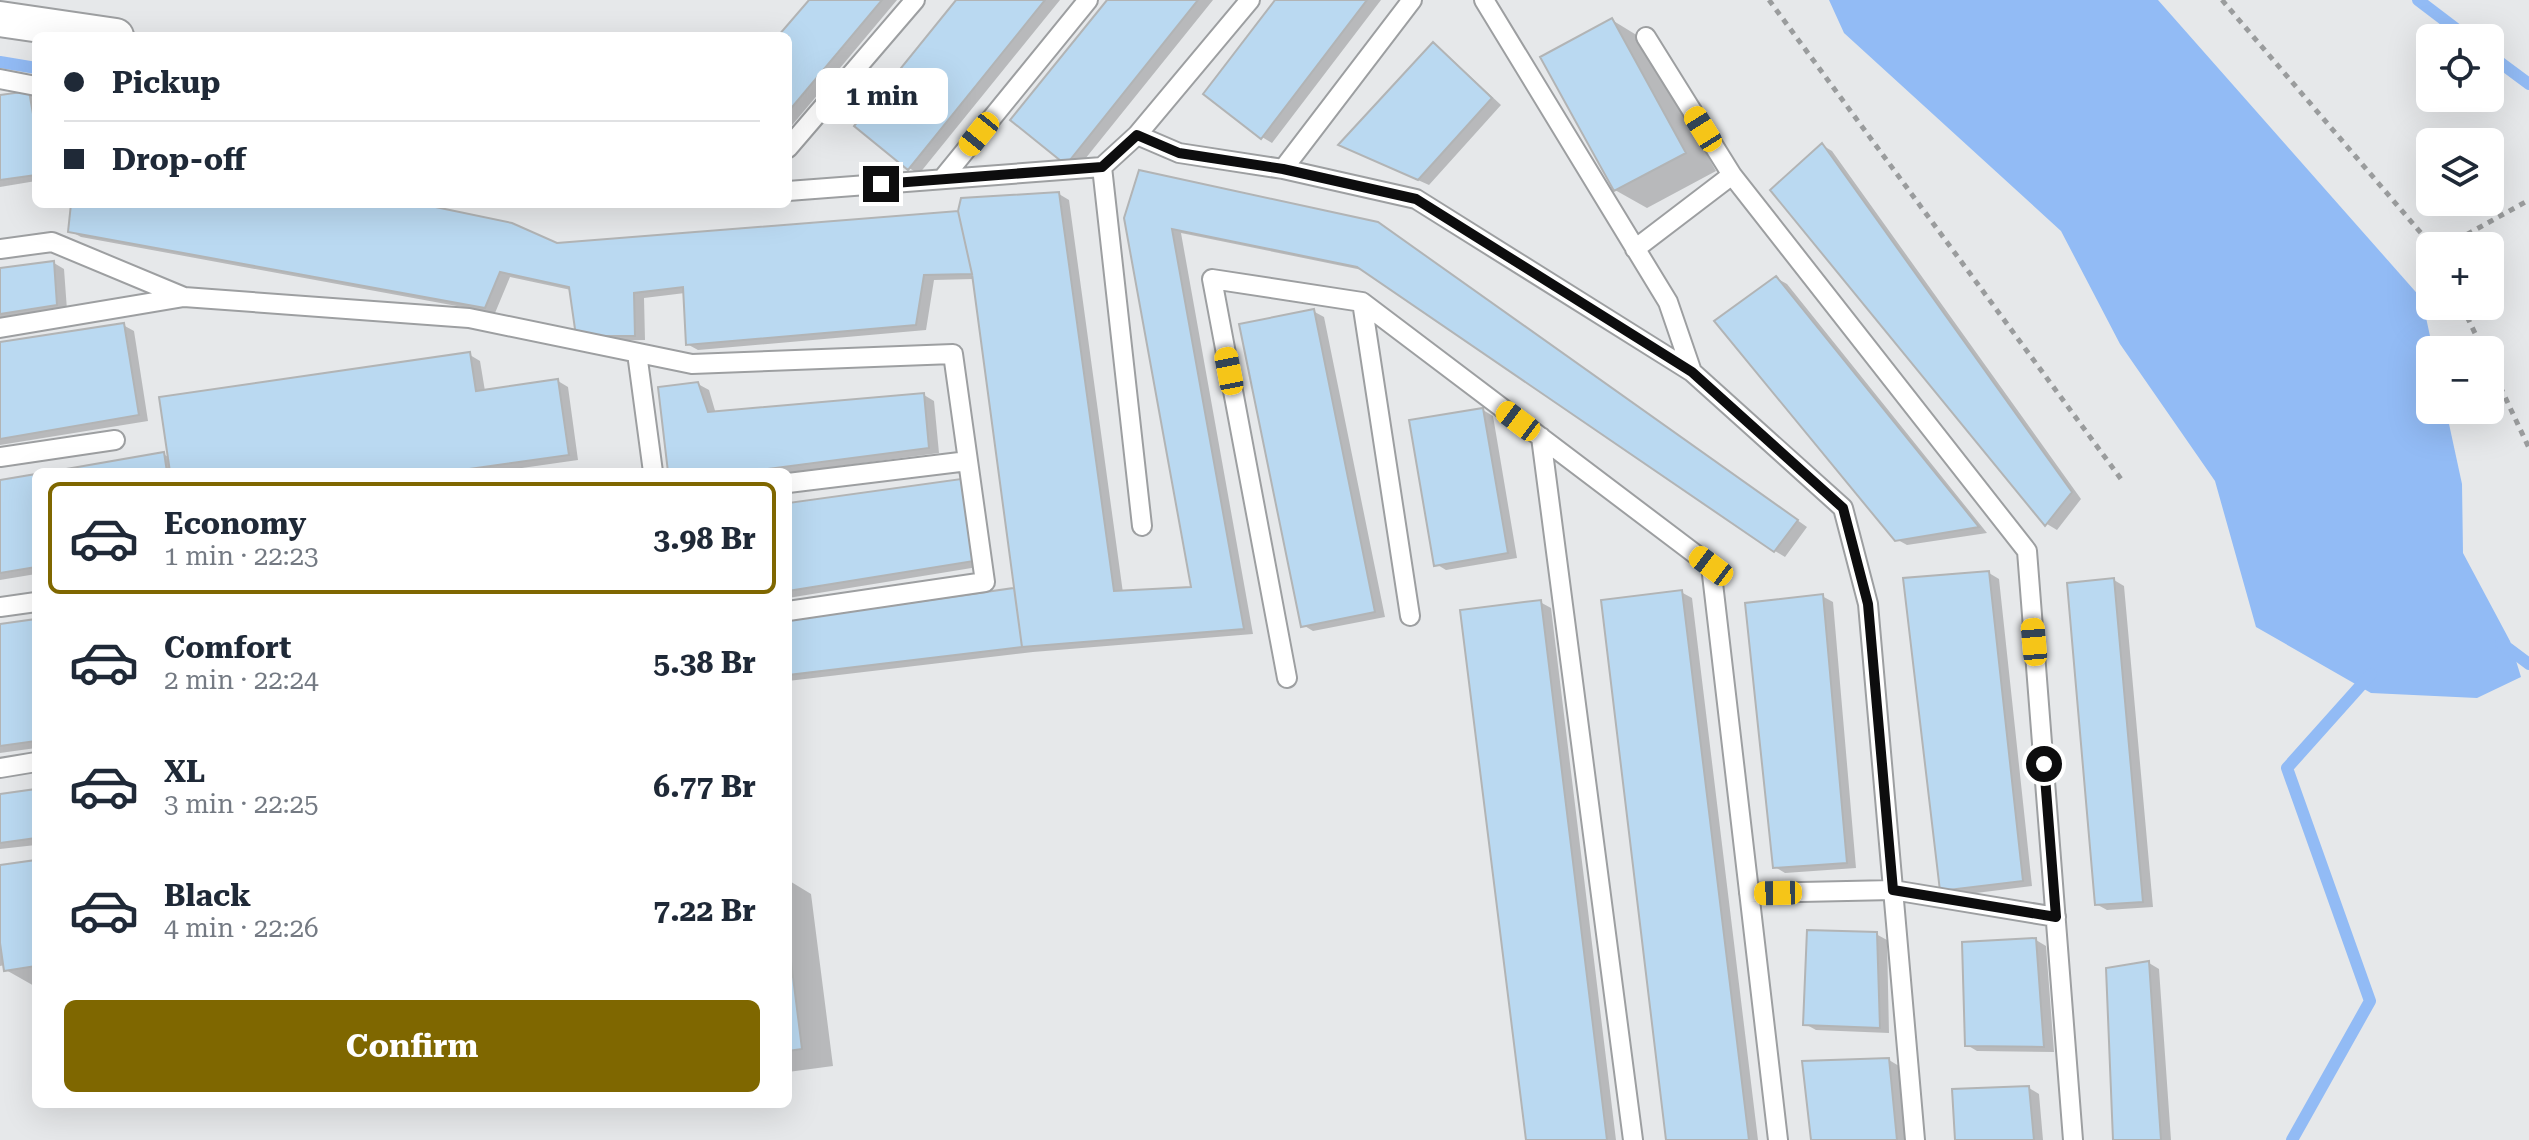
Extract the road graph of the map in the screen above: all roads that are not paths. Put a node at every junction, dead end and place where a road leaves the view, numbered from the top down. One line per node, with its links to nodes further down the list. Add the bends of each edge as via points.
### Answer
1 (915, 0): 12 (lane)
2 (1088, 0): 16 (lane)
3 (1250, 0): 11 (lane)
4 (1412, 0): 14 (lane)
5 (1484, 0): 19 (lane)
6 (0, 19): 7 (street)
7 (89, 32)
8 (1646, 37): 15 (lane)
9 (0, 79): 10 (lane)
10 (32, 85)
11 (1137, 135): 13 (lane); 14 (lane, via 1179,153)
12 (792, 143)
13 (1102, 167): 16 (lane); 31 (lane)
14 (1283, 169): 24 (lane, via 1416,199)
15 (1732, 175): 19 (lane); 41 (lane, via 2027,551)
16 (943, 178): 17 (lane)
17 (792, 191)
18 (0, 249): 20 (lane, via 52,242)
19 (1635, 249): 24 (lane, via 1668,302)
20 (184, 297): 22 (lane); 23 (lane, via 469,318)
21 (1362, 302): 25 (lane); 35 (lane); 36 (lane, via 1212,279)
22 (0, 328)
23 (637, 353): 28 (lane, via 692,364 953,354); 29 (lane)
24 (1692, 372): 39 (lane, via 1843,508 1868,604)
25 (1541, 437): 40 (lane, via 1711,566); 42 (lane)
26 (115, 440): 27 (lane)
27 (0, 457)
28 (968, 461): 30 (lane); 34 (lane, via 985,582)
29 (652, 468)
30 (792, 483)
31 (1142, 526)
32 (32, 603): 33 (lane)
33 (0, 607)
34 (792, 610)
35 (1410, 616)
36 (1287, 678)
37 (32, 763): 38 (lane)
38 (0, 768)
39 (1893, 890): 40 (lane); 41 (lane); 44 (lane)
40 (1749, 893): 43 (lane)
41 (2056, 917): 45 (lane)
42 (1633, 1140)
43 (1778, 1140)
44 (1915, 1140)
45 (2073, 1140)

